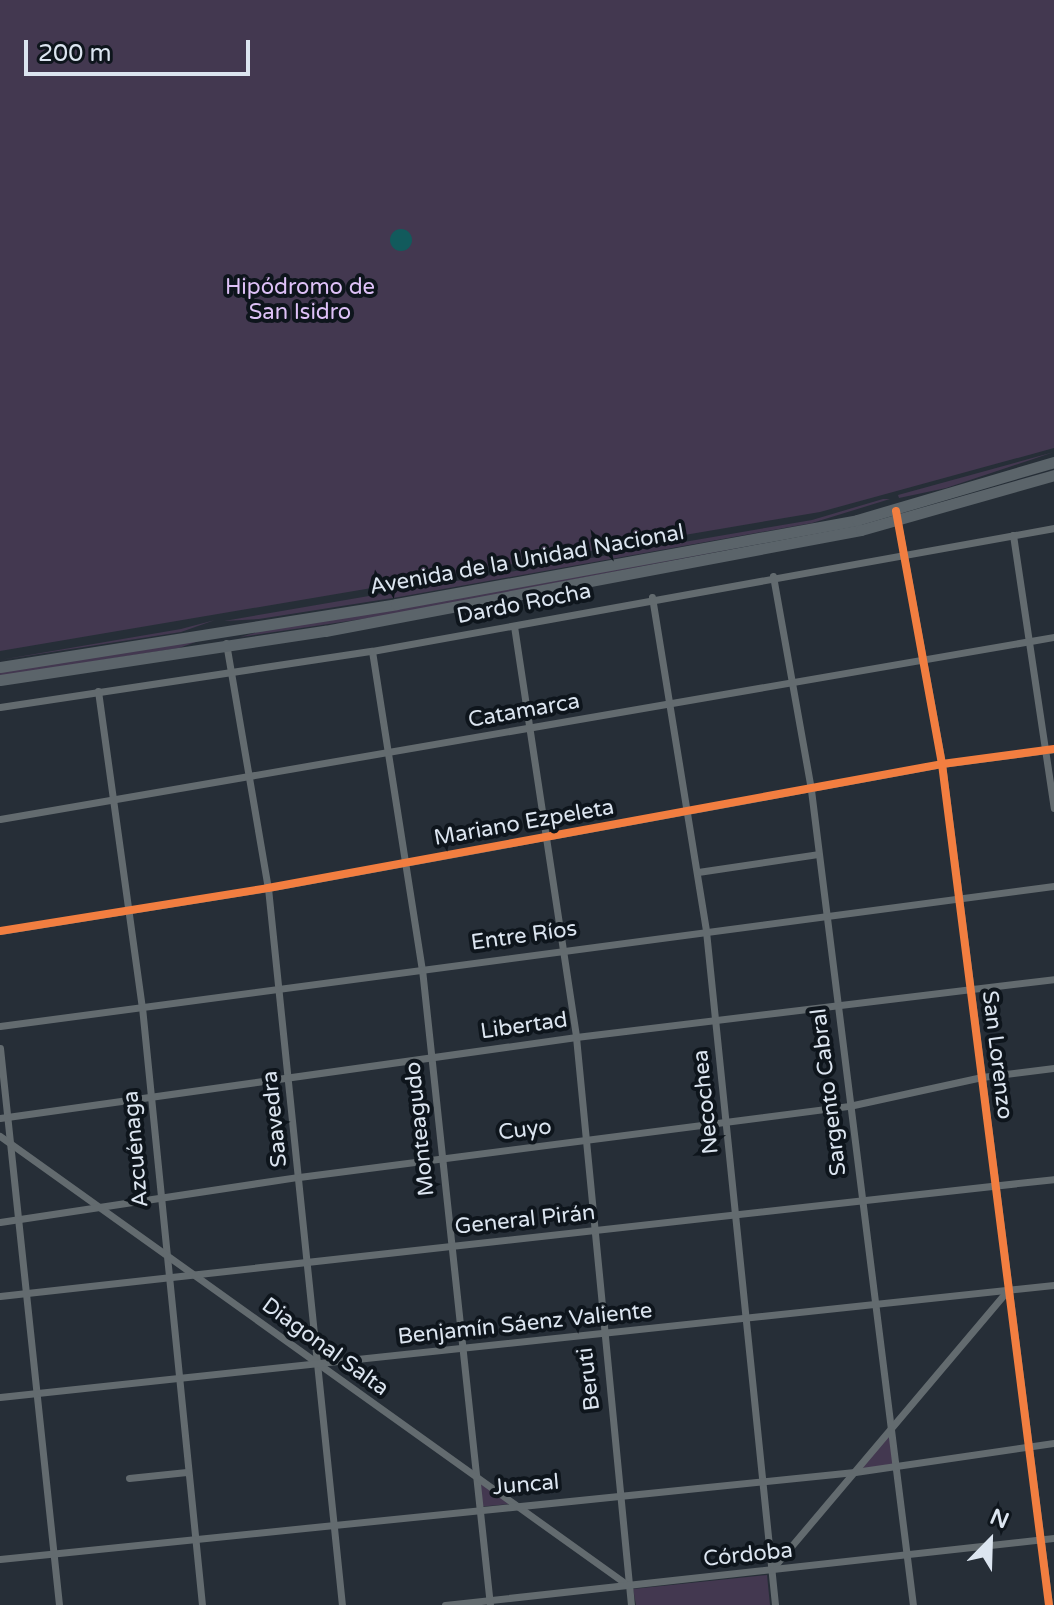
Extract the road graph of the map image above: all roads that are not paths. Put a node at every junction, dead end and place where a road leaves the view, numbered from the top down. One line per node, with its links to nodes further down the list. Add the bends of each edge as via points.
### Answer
1 (1054, 462): 3 (main road, Avenida de la Unidad Nacional)
2 (1054, 475): 3 (main road, Avenida de la Unidad Nacional)
3 (897, 517): 6 (street, San Lorenzo); 10 (main road, Avenida de la Unidad Nacional); 13 (main road, Avenida de la Unidad Nacional)
4 (1054, 528): 5 (street, Dardo Rocha)
5 (1013, 535): 6 (street, Dardo Rocha); 12 (street)
6 (902, 553): 7 (street, Dardo Rocha); 15 (street, San Lorenzo)
7 (773, 576): 8 (street, Dardo Rocha); 19 (street, Sargento Cabral)
8 (652, 597): 9 (street, Dardo Rocha); 21 (street, Necochea)
9 (514, 626): 14 (street, Dardo Rocha); 23 (street, Beruti)
10 (223, 632): 13 (street, Saavedra); 16 (main road, Avenida de la Unidad Nacional)
11 (1054, 637): 12 (street, Catamarca)
12 (1032, 641): 15 (street, Catamarca); 24 (street)
13 (226, 645): 17 (street, Saavedra); 18 (main road, Avenida de la Unidad Nacional)
14 (372, 651): 17 (street, Dardo Rocha); 25 (street, Monteagudo)
15 (922, 659): 19 (street, Catamarca); 26 (street, San Lorenzo)
16 (0, 667)
17 (231, 671): 20 (street, Dardo Rocha); 27 (street, Saavedra)
18 (0, 680)
19 (791, 683): 21 (street, Catamarca); 28 (street, Sargento Cabral)
20 (98, 691): 22 (street, Dardo Rocha); 29 (street, Azcuénaga)
21 (672, 703): 23 (street, Catamarca); 31 (street, Necochea)
22 (0, 707)
23 (529, 728): 25 (street, Catamarca); 33 (street, Beruti)
24 (1050, 750): 26 (street, Mariano Ezpeleta); 30 (street)
25 (388, 752): 27 (street, Catamarca); 35 (street, Monteagudo)
26 (942, 764): 28 (street, Mariano Ezpeleta); 39 (street, San Lorenzo)
27 (251, 774): 29 (street, Catamarca); 38 (street, Saavedra)
28 (811, 790): 31 (street, Mariano Ezpeleta); 34 (street, Sargento Cabral)
29 (111, 800): 32 (street, Catamarca); 40 (street, Azcuénaga)
30 (1054, 808)
31 (689, 811): 33 (street, Mariano Ezpeleta); 36 (street, Necochea)
32 (0, 819)
33 (548, 838): 35 (street, Mariano Ezpeleta); 44 (street, Beruti)
34 (818, 854): 36 (street); 41 (street, Sargento Cabral)
35 (408, 862): 38 (street, Mariano Ezpeleta); 45 (street, Monteagudo)
36 (698, 872): 43 (street, Necochea)
37 (1054, 886): 39 (street, Entre Ríos)
38 (268, 888): 40 (street, Mariano Ezpeleta); 48 (street, Saavedra)
39 (959, 895): 41 (street, Entre Ríos); 47 (street, San Lorenzo)
40 (128, 909): 42 (street, Mariano Ezpeleta); 50 (street, Azcuénaga)
41 (825, 915): 43 (street, Entre Ríos); 49 (street, Sargento Cabral)
42 (0, 931)
43 (706, 931): 44 (street, Entre Ríos); 51 (street, Necochea)
44 (564, 948): 45 (street, Entre Ríos); 53 (street, Beruti)
45 (422, 969): 48 (street, Entre Ríos); 55 (street, Monteagudo)
46 (1054, 979): 47 (street, Libertad)
47 (970, 986): 49 (street, Libertad); 58 (street, San Lorenzo)
48 (279, 988): 50 (street, Entre Ríos); 57 (street, Saavedra)
49 (837, 1005): 51 (street, Libertad); 60 (street, Sargento Cabral)
50 (142, 1007): 52 (street, Entre Ríos); 59 (street, Azcuénaga)
51 (715, 1019): 53 (street, Libertad); 62 (street, Necochea)
52 (0, 1026)
53 (576, 1037): 55 (street, Libertad); 64 (street, Beruti)
54 (0, 1048): 61 (street)
55 (431, 1059): 57 (street, Libertad); 66 (street, Monteagudo)
56 (1054, 1068): 58 (street, Cuyo)
57 (288, 1077): 59 (street, Libertad); 67 (street, Saavedra)
58 (982, 1077): 60 (street, Cuyo); 69 (street, San Lorenzo)
59 (150, 1099): 61 (street, Libertad); 70 (street, Azcuénaga)
60 (849, 1106): 62 (street, Cuyo); 71 (street, Sargento Cabral)
61 (4, 1117): 65 (street)
62 (726, 1122): 64 (street, Cuyo); 73 (street, Necochea)
63 (0, 1136): 65 (street, Diagonal Salta)
64 (585, 1141): 66 (street, Cuyo); 76 (street, Beruti)
65 (10, 1143): 72 (street, Diagonal Salta); 74 (street)
66 (441, 1159): 67 (street, Cuyo); 77 (street, Monteagudo)
67 (299, 1177): 70 (street, Cuyo); 79 (street, Saavedra)
68 (1054, 1179): 69 (street, General Pirán)
69 (995, 1185): 71 (street, General Pirán); 83 (street, San Lorenzo)
70 (159, 1197): 72 (street, Cuyo); 78 (street, Azcuénaga)
71 (860, 1201): 73 (street, General Pirán); 86 (street, Sargento Cabral)
72 (99, 1208): 74 (street, Cuyo); 78 (street, Diagonal Salta)
73 (736, 1216): 76 (street, General Pirán); 87 (street, Necochea)
74 (18, 1220): 75 (street, Cuyo); 84 (street)
75 (0, 1222)
76 (591, 1231): 77 (street, General Pirán); 88 (street, Beruti)
77 (451, 1246): 79 (street, General Pirán); 89 (street, Monteagudo)
78 (164, 1253): 80 (street, Diagonal Salta); 81 (street, Azcuénaga)
79 (308, 1260): 80 (street, General Pirán); 90 (street, Saavedra)
80 (191, 1274): 81 (street, General Pirán); 90 (street, Diagonal Salta)
81 (166, 1277): 84 (street, General Pirán); 91 (street, Azcuénaga)
82 (1054, 1285): 83 (street, Benjamín Sáenz Valiente)
83 (1008, 1290): 86 (street, Benjamín Sáenz Valiente); 94 (street); 96 (street, San Lorenzo)
84 (25, 1293): 85 (street, General Pirán); 92 (street)
85 (0, 1296)
86 (874, 1305): 87 (street, Benjamín Sáenz Valiente); 94 (street, Sargento Cabral)
87 (746, 1320): 88 (street, Benjamín Sáenz Valiente); 102 (street, Necochea)
88 (601, 1334): 89 (street, Benjamín Sáenz Valiente); 103 (street, Beruti)
89 (462, 1349): 90 (street, Benjamín Sáenz Valiente); 100 (street, Monteagudo)
90 (320, 1365): 91 (street, Benjamín Sáenz Valiente); 100 (street, Diagonal Salta); 106 (street, Saavedra)
91 (177, 1378): 92 (street, Benjamín Sáenz Valiente); 98 (street, Azcuénaga)
92 (36, 1393): 93 (street, Benjamín Sáenz Valiente); 110 (street)
93 (0, 1397)
94 (890, 1430): 97 (street, Sargento Cabral); 99 (street)
95 (1054, 1443): 96 (street, Juncal)
96 (1027, 1448): 97 (street, Juncal); 109 (street, San Lorenzo)
97 (896, 1466): 99 (street, Juncal); 111 (street, Sargento Cabral)
98 (187, 1472): 101 (street); 107 (street, Azcuénaga)
99 (855, 1472): 102 (street, Juncal); 113 (street)
100 (474, 1477): 104 (street, Diagonal Salta); 105 (street, Monteagudo)
101 (129, 1478)
102 (762, 1478): 103 (street, Juncal); 113 (street, Necochea)
103 (621, 1494): 104 (street, Juncal); 114 (street, Beruti)
104 (511, 1504): 105 (street, Juncal); 114 (street, Diagonal Salta)
105 (477, 1507): 106 (street, Juncal); 115 (street, Monteagudo)
106 (334, 1522): 107 (street, Juncal); 118 (street, Saavedra)
107 (195, 1538): 110 (street, Juncal); 117 (street, Azcuénaga)
108 (1054, 1538): 109 (street, Córdoba)
109 (1040, 1540): 111 (street, Córdoba); 123 (street, San Lorenzo)
110 (53, 1553): 112 (street, Juncal); 116 (street)
111 (907, 1557): 113 (street, Córdoba); 122 (street, Sargento Cabral)
112 (0, 1559)
113 (771, 1571): 114 (street, Córdoba); 121 (street, Necochea)
114 (629, 1586): 115 (street, Córdoba); 120 (street, Beruti)
115 (489, 1603): 119 (street, Córdoba)
116 (59, 1605)
117 (202, 1605)
118 (342, 1605)
119 (445, 1605)
120 (631, 1605)
121 (775, 1605)
122 (913, 1605)
123 (1049, 1605)

